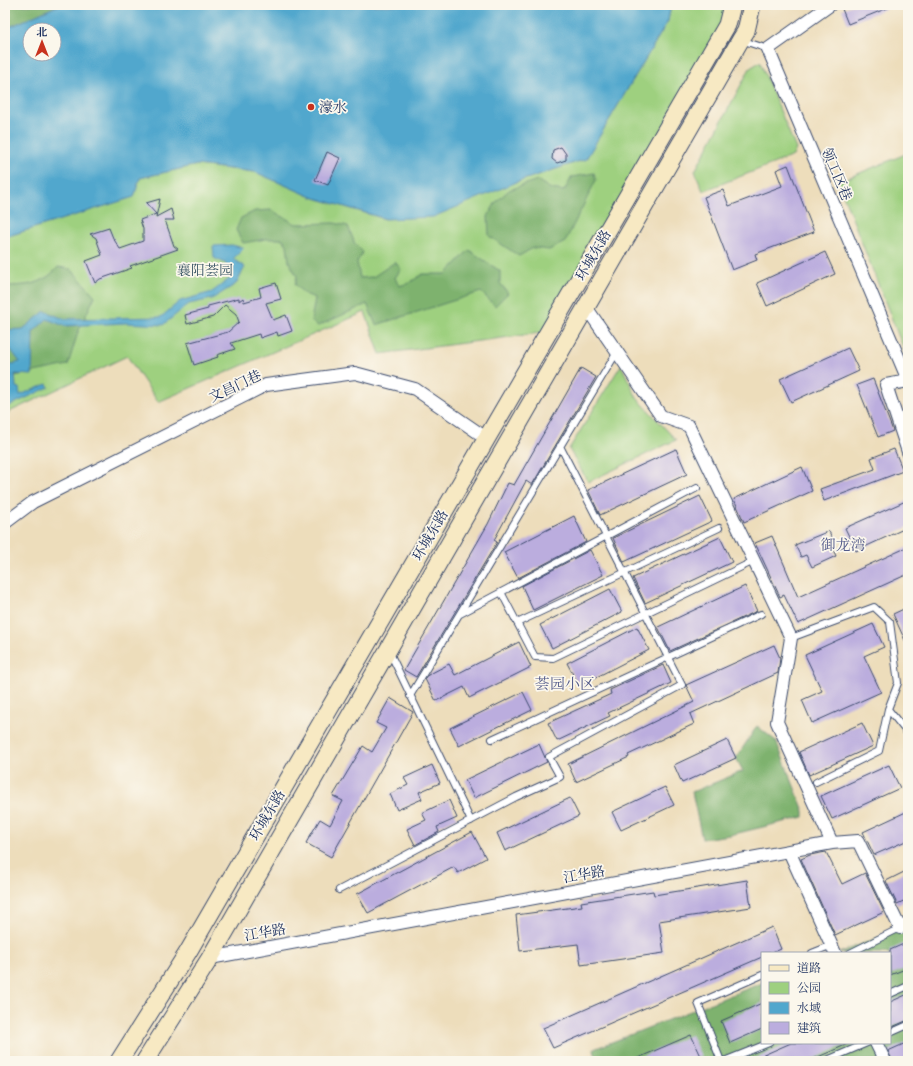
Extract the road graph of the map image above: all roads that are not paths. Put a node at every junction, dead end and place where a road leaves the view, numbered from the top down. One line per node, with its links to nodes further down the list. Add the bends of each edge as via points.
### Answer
1 (732, 5): 9 (main road, 环城东路, via 727,25)
2 (752, 5): 4 (main road, 环城东路, via 746,31)
3 (830, 5): 5 (street)
4 (741, 39): 5 (lane); 6 (main road, 环城东路)
5 (768, 49): 8 (street, 领工区巷)
6 (586, 307): 7 (street); 24 (main road, 环城东路)
7 (617, 352): 10 (lane); 16 (street, via 661,416 689,426)
8 (908, 380): 11 (street, 领工区巷, via 886,385)
9 (486, 438): 13 (street, 文昌门巷, via 415,389 355,374 266,386 34,502); 48 (main road, 环城东路, via 188,952)
10 (560, 446): 15 (lane); 21 (lane)
11 (908, 452)
12 (697, 488): 15 (lane)
13 (5, 523)
14 (719, 528): 17 (lane)
15 (605, 536): 17 (lane); 18 (lane)
16 (754, 561): 19 (lane); 23 (street)
17 (624, 573): 19 (lane); 22 (lane)
18 (501, 592): 21 (lane); 22 (lane)
19 (645, 613): 22 (lane, via 553,658 536,657); 25 (lane)
20 (760, 614): 25 (lane)
21 (459, 615): 26 (lane)
22 (517, 623)
23 (791, 638): 27 (lane, via 874,607 890,622 898,683); 32 (street, via 777,722)
24 (388, 650): 26 (lane); 39 (main road, 环城东路)
25 (667, 657): 29 (lane); 31 (lane, via 682,685 549,757 560,777)
26 (410, 696): 31 (lane)
27 (888, 709): 28 (lane); 30 (lane, via 878,751)
28 (908, 734)
29 (492, 738)
30 (816, 782)
31 (471, 821): 34 (lane)
32 (832, 844): 33 (street, 江华路); 35 (street, 江华路, via 858,841)
33 (789, 851): 36 (street); 39 (street, 江华路)
34 (340, 890)
35 (904, 926): 38 (lane)
36 (834, 949): 37 (lane)
37 (818, 952)
38 (852, 952)
39 (210, 958): 49 (main road, 环城东路)
40 (761, 975): 50 (lane, via 698,1003)
41 (908, 986): 42 (lane)
42 (891, 994)
43 (908, 1025): 44 (lane)
44 (891, 1033)
45 (766, 1044): 51 (lane)
46 (865, 1044): 52 (lane)
47 (876, 1044): 53 (street)
48 (119, 1061)
49 (145, 1061)
50 (721, 1061)
51 (724, 1061)
52 (825, 1061)
53 (885, 1061)

